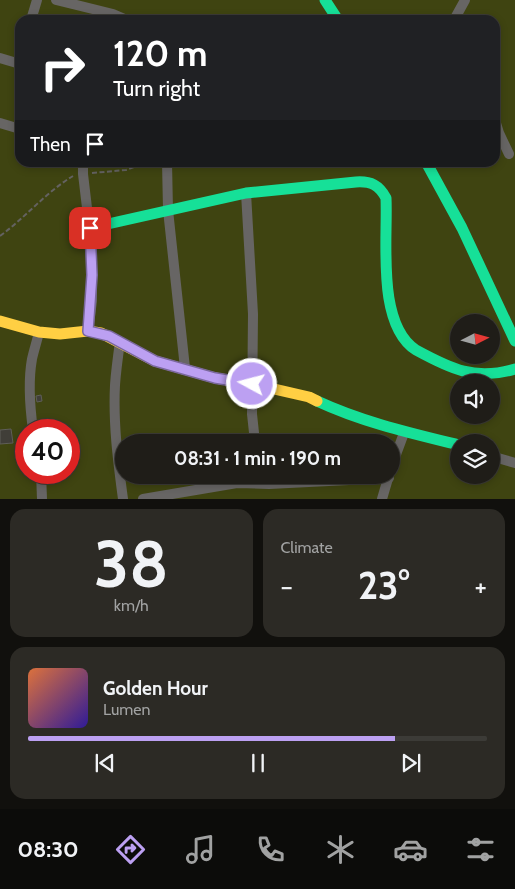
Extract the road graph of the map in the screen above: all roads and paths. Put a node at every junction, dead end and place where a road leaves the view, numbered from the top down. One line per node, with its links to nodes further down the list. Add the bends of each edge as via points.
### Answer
1 (37, 0): 5 (street)
2 (56, 0): 6 (street)
3 (325, 0): 7 (street)
4 (465, 0): 8 (street)
5 (32, 15)
6 (115, 15)
7 (335, 15)
8 (457, 15)
9 (0, 58): 10 (street)
10 (15, 60)
11 (0, 123): 12 (street)
12 (15, 128)
13 (500, 135): 14 (street)
14 (509, 154)
15 (83, 167): 19 (street)
16 (134, 167): 19 (path)
17 (167, 167): 21 (street)
18 (429, 167): 27 (street, via 467,237)
19 (83, 174): 22 (street); 23 (path, via 77,174 56,187)
20 (246, 192): 21 (street); 30 (street, via 356,182 376,184 386,198 389,294 401,335 421,352 470,375); 31 (street, via 253,314)
21 (168, 210): 22 (street); 29 (street)
22 (90, 228): 25 (street, via 92,275)
23 (0, 236)
24 (0, 321): 26 (street)
25 (88, 331): 26 (street); 28 (street)
26 (39, 332): 32 (street, via 32,360)
27 (515, 341)
28 (120, 342): 29 (street, via 155,361); 43 (street, via 115,408)
29 (185, 368): 31 (street, via 215,378)
30 (515, 369)
31 (252, 384): 33 (street, via 309,397 341,412); 34 (street)
32 (32, 419)
33 (404, 432): 35 (street); 36 (street)
34 (254, 434)
35 (450, 443)
36 (400, 444)
37 (500, 459): 38 (street)
38 (515, 464)
39 (41, 484): 42 (street)
40 (232, 484): 44 (street)
41 (387, 484): 45 (street)
42 (42, 499)
43 (123, 499)
44 (143, 499)
45 (382, 499)

